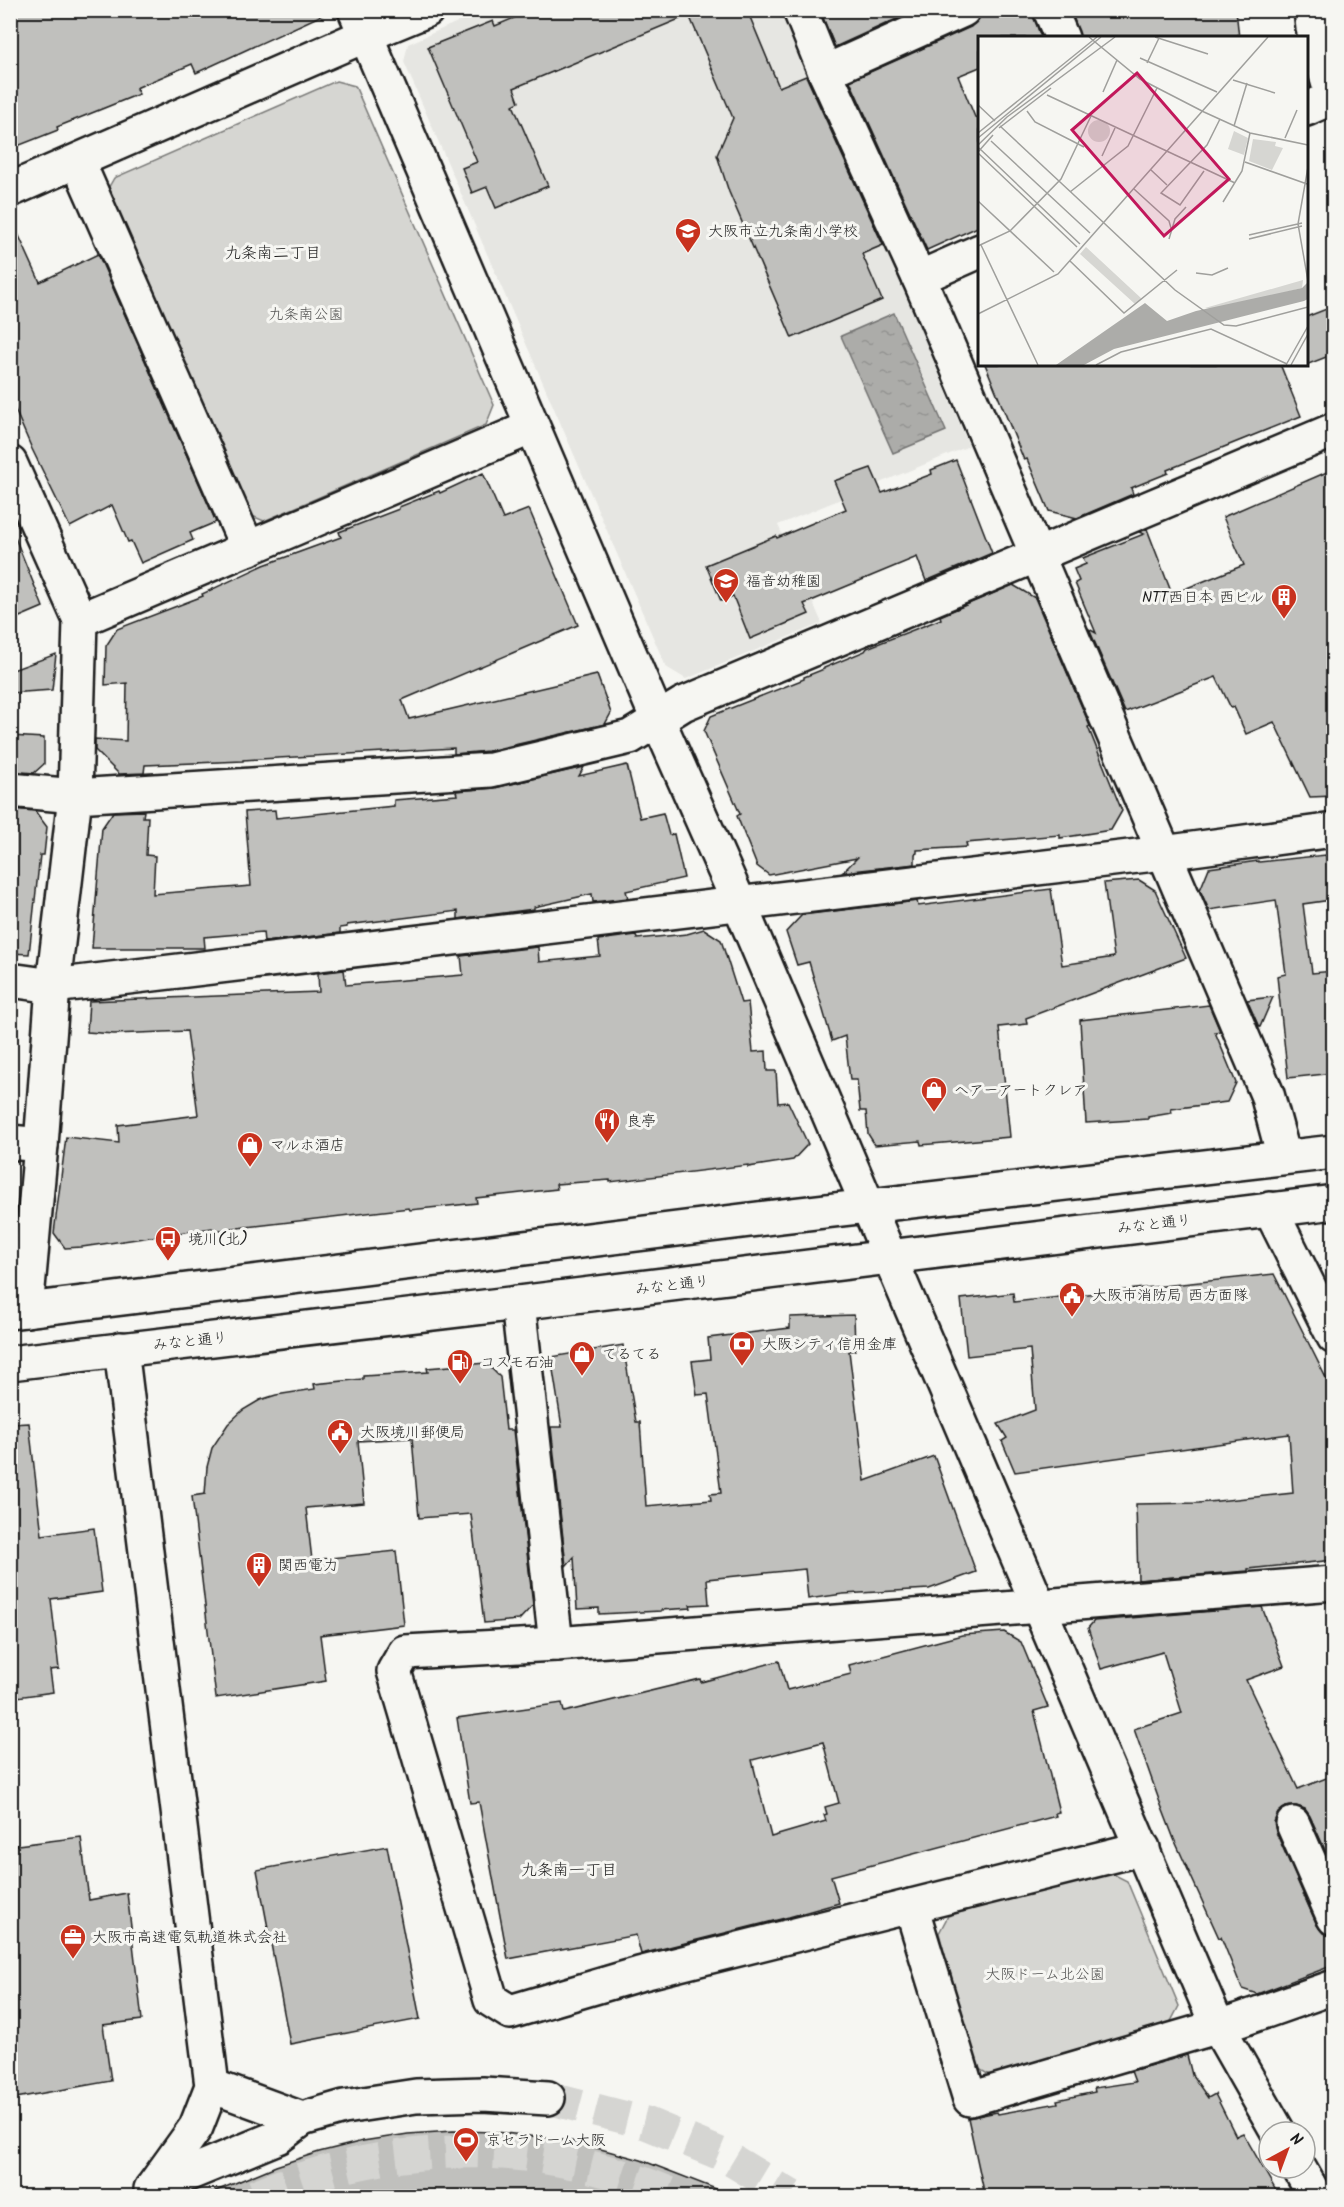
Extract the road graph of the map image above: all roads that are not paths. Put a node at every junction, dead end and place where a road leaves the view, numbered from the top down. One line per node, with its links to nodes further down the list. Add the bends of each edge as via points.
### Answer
1 (427, 10): 6 (main road)
2 (800, 10): 8 (main road)
3 (1050, 10): 7 (main road)
4 (942, 15): 8 (main road)
5 (1319, 16): 9 (main road)
6 (360, 23): 10 (main road); 14 (main road)
7 (1061, 36)
8 (825, 72): 13 (main road)
9 (1324, 103)
10 (78, 162): 11 (main road); 17 (main road)
11 (10, 190)
12 (978, 252): 13 (main road)
13 (919, 278): 18 (main road)
14 (532, 427): 17 (main road); 20 (main road)
15 (1334, 430): 18 (main road)
16 (10, 463): 19 (main road)
17 (248, 549): 19 (main road)
18 (1038, 555): 20 (main road, via 683,704); 24 (main road)
19 (80, 620): 22 (main road)
20 (658, 720): 22 (main road, via 630,737 491,770); 25 (main road)
21 (10, 790): 22 (main road)
22 (75, 796): 27 (main road)
23 (1334, 830): 24 (main road)
24 (1163, 853): 25 (main road); 30 (main road, via 1267,1094)
25 (739, 903): 27 (main road); 32 (main road)
26 (10, 980): 27 (main road)
27 (53, 986): 28 (main road)
28 (26, 1143): 36 (main road)
29 (1334, 1152): 30 (main road)
30 (1284, 1157): 32 (main road)
31 (1334, 1202): 33 (main road, みなと通り)
32 (868, 1206): 34 (main road); 36 (main road)
33 (1270, 1209): 34 (main road, みなと通り); 37 (main road)
34 (890, 1258): 35 (main road, みなと通り); 41 (main road)
35 (518, 1303): 38 (main road, みなと通り); 42 (main road)
36 (18, 1311)
37 (1334, 1337)
38 (120, 1349): 39 (main road, みなと通り); 49 (main road)
39 (10, 1363)
40 (1334, 1583): 41 (main road)
41 (1040, 1605): 42 (main road); 44 (main road)
42 (556, 1644): 45 (main road, via 405,1652 394,1671 490,2000 510,2012 639,1974)
43 (1293, 1824): 46 (main road)
44 (1143, 1848): 45 (main road); 48 (main road)
45 (911, 1906): 48 (main road, via 970,2098)
46 (1334, 1918)
47 (1334, 1987): 48 (main road)
48 (1217, 2025): 52 (main road)
49 (212, 2086): 51 (main road); 54 (main road, via 196,2127)
50 (548, 2098): 51 (main road, via 483,2094 416,2096 344,2107)
51 (302, 2119): 54 (main road, via 278,2137)
52 (1271, 2120)
53 (1306, 2180): 55 (main road)
54 (147, 2192)
55 (1315, 2196)

